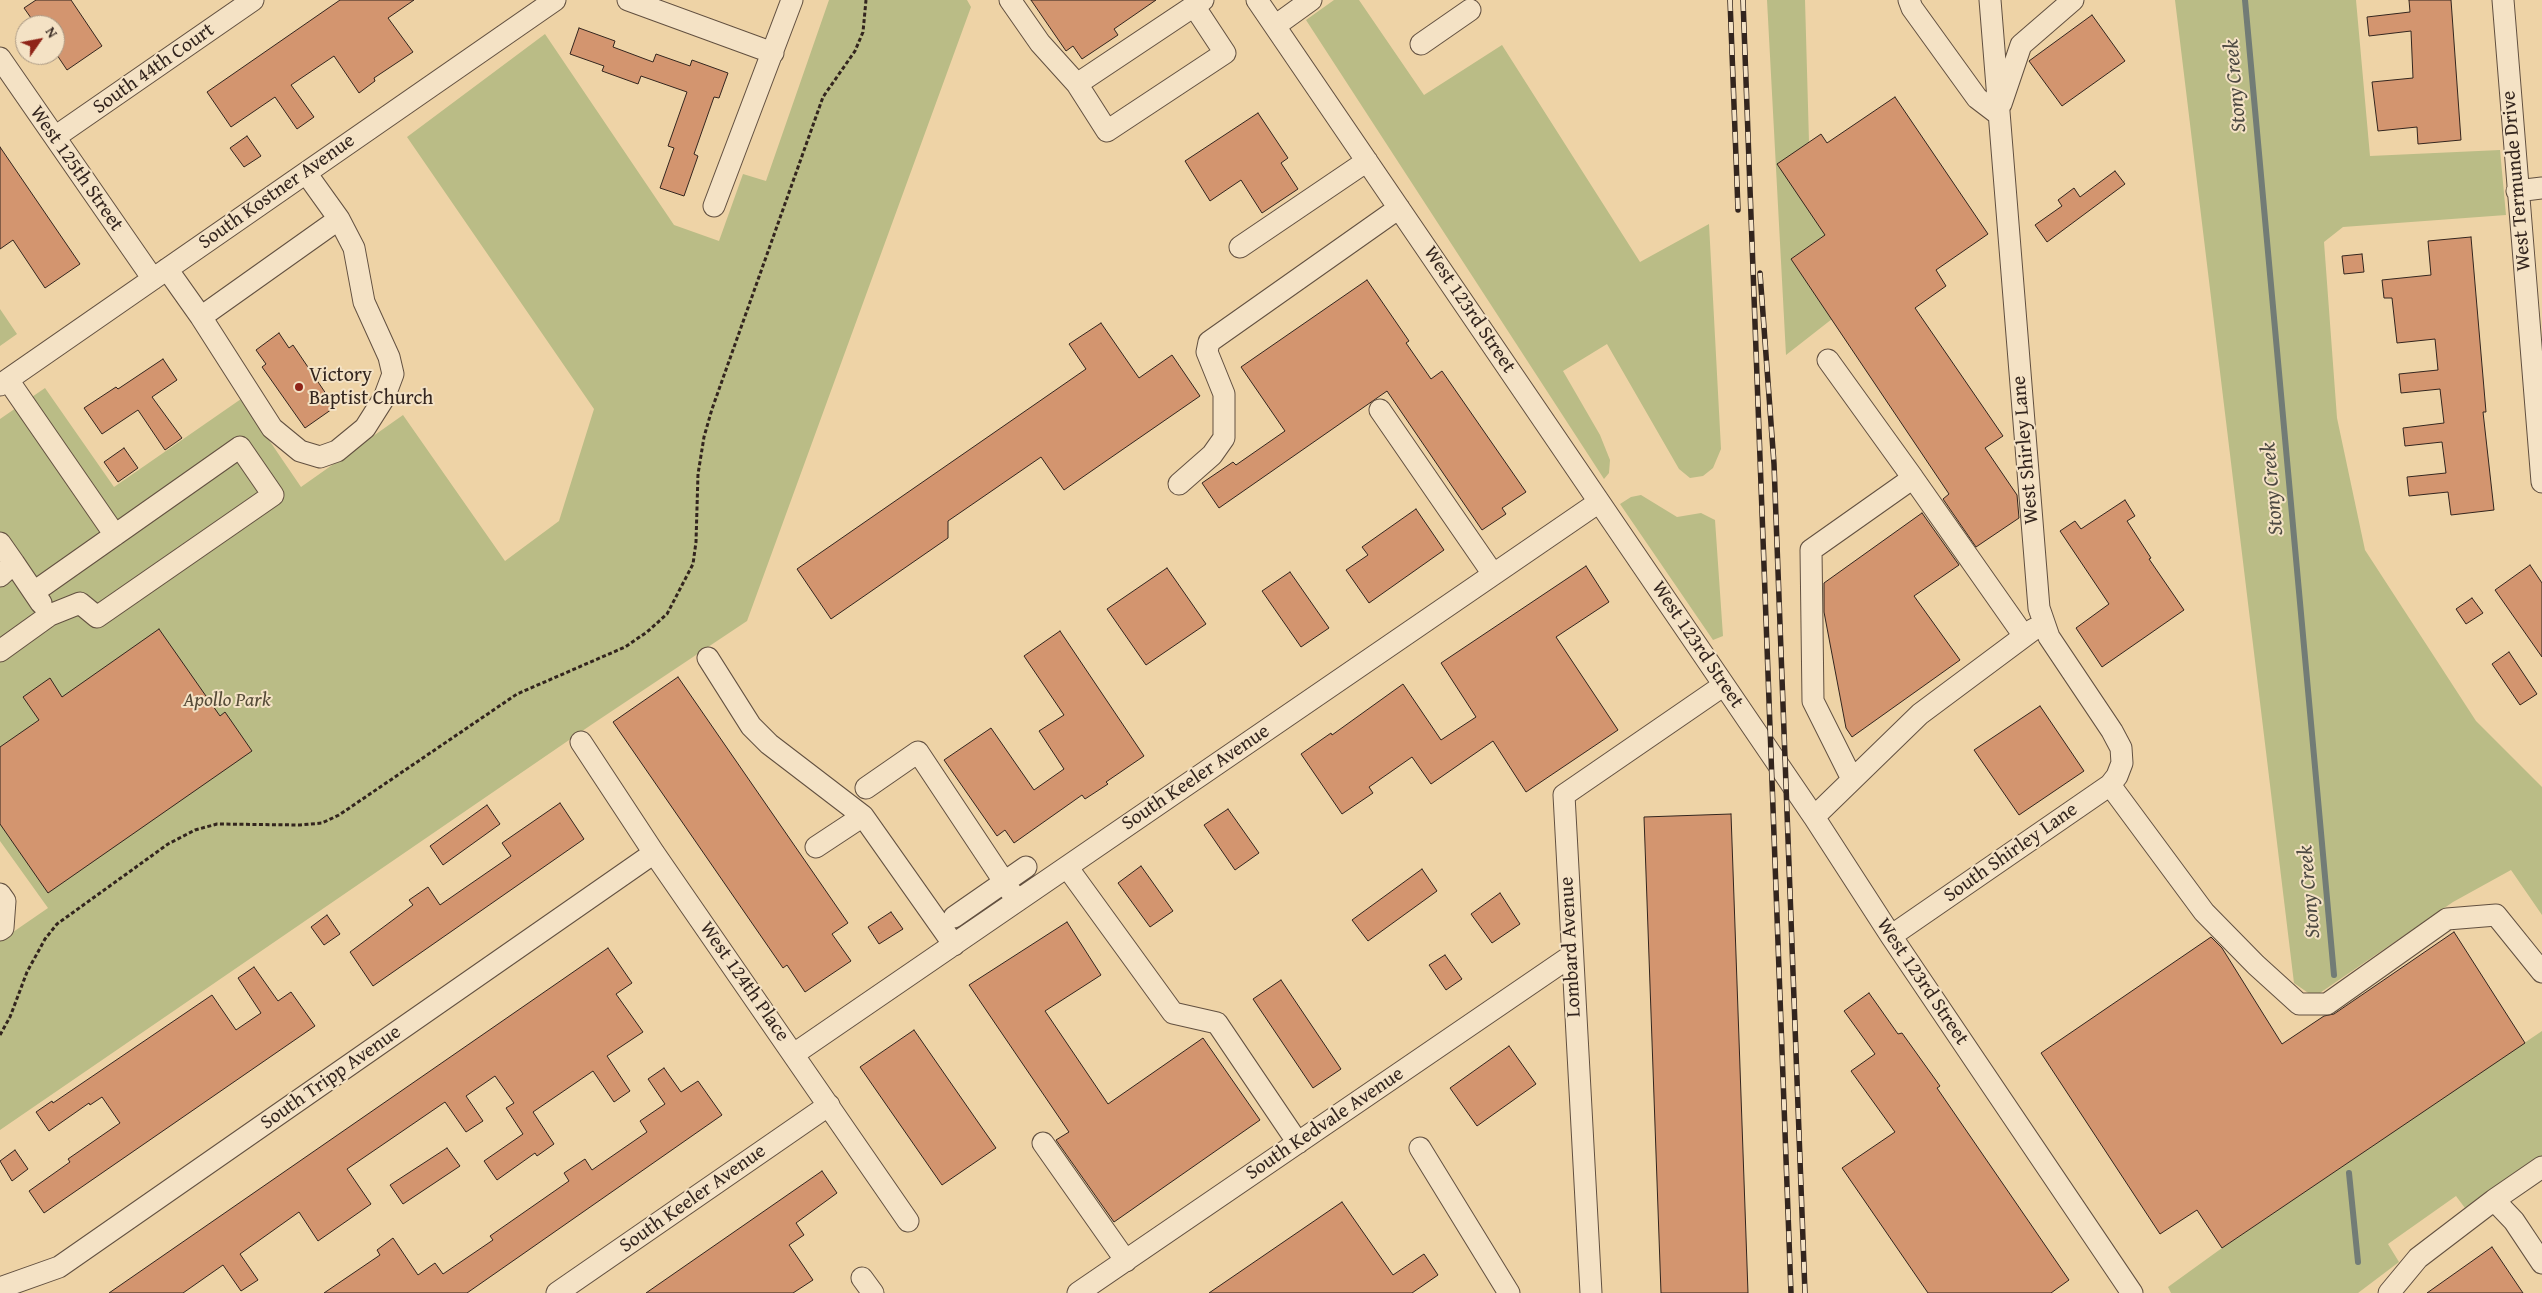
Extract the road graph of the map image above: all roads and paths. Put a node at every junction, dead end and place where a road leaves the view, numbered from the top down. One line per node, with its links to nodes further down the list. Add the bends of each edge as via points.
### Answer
1 (253, 0): 21 (street, South 44th Court)
2 (555, 0): 23 (street, South Kostner Avenue)
3 (628, 0): 17 (street)
4 (792, 0): 17 (street)
5 (866, 0): 70 (path, via 864,32 855,51 823,97 712,409 698,474 693,564 667,614 625,647 517,694 339,815 322,822 300,825 217,824 195,830 168,844 58,924 45,939 27,972)
6 (1010, 0): 19 (street, via 1040,43)
7 (1257, 0): 15 (street, West 123rd Street)
8 (1311, 0): 15 (street)
9 (1909, 0): 20 (street, via 1977,98)
10 (1990, 0): 20 (street, West Shirley Lane)
11 (2073, 0): 20 (street, via 2021,45)
12 (2503, 0): 25 (street, West Termunde Drive)
13 (1198, 3): 19 (street); 19 (street, via 1225,53 1108,131)
14 (1470, 10): 16 (street)
15 (1274, 26): 22 (street, West 123rd Street)
16 (1421, 44)
17 (773, 53): 26 (street)
18 (0, 58): 21 (street, West 125th Street)
19 (1077, 84)
20 (1998, 114): 45 (street, West Shirley Lane)
21 (55, 137): 30 (street, West 125th Street)
22 (1367, 161): 27 (street, West 123rd Street); 29 (street)
23 (306, 173): 28 (street, West 125th Street); 30 (street, South Kostner Avenue)
24 (2542, 188): 25 (street)
25 (2517, 191): 36 (street, West Termunde Drive)
26 (714, 206)
27 (1399, 208): 37 (street, via 1209,342 1207,352 1224,394 1224,438 1212,456); 38 (street, West 123rd Street)
28 (339, 219): 31 (street); 31 (street, West 125th Street, via 354,248 364,302 389,357 393,374 384,398 365,428 337,451 320,457 300,451 272,428)
29 (1240, 247)
30 (160, 274): 31 (street, West 125th Street); 33 (street, South Kostner Avenue)
31 (201, 316)
32 (1828, 360): 35 (street)
33 (4, 382): 39 (street)
34 (1380, 410): 42 (street)
35 (1913, 478): 46 (street); 52 (street, via 1811,550 1813,701)
36 (2542, 482)
37 (1178, 484)
38 (1599, 502): 42 (street, South Keeler Avenue); 49 (street, West 123rd Street)
39 (115, 535): 43 (street); 44 (street, via 240,447 274,495 97,617 80,603)
40 (0, 543): 41 (street)
41 (7, 570): 43 (street)
42 (1493, 574): 59 (street, South Keeler Avenue)
43 (34, 592): 44 (street)
44 (50, 615): 47 (street)
45 (2042, 622): 46 (street); 51 (street, West Shirley Lane, via 2112,731 2120,748)
46 (2024, 636): 52 (street, via 1920,714)
47 (0, 651)
48 (708, 658): 55 (street, via 751,726 768,744)
49 (1724, 685): 56 (street, West 123rd Street); 68 (street, Lombard Avenue, via 1564,795)
50 (581, 742): 58 (street, West 124th Place)
51 (2122, 763): 53 (street, South Shirley Lane)
52 (1852, 779): 56 (street)
53 (2110, 785): 66 (street, South Shirley Lane); 69 (street, via 2204,912 2299,1004 2327,1004 2447,919 2496,915)
54 (866, 788): 61 (street, via 918,752)
55 (862, 816): 57 (street); 67 (street)
56 (1814, 817): 66 (street, West 123rd Street)
57 (816, 847)
58 (654, 853): 71 (street, West 124th Place); 81 (street, South Tripp Avenue, via 59,1268)
59 (1068, 866): 63 (street, South Keeler Avenue); 74 (street, via 1173,1012 1217,1023)
60 (1026, 867): 61 (street)
61 (1004, 882): 63 (street); 64 (street)
62 (0, 894): 65 (street, via 4,901 3,928)
63 (1017, 901): 67 (street, South Keeler Avenue)
64 (954, 917)
65 (0, 930)
66 (1891, 936): 86 (street, West 123rd Street)
67 (954, 944): 71 (street, South Keeler Avenue)
68 (1571, 956): 74 (street, South Kedvale Avenue); 85 (street, Lombard Avenue)
69 (2542, 972)
70 (0, 1035)
71 (794, 1054): 72 (street, West 124th Place)
72 (829, 1105): 78 (street, West 124th Place); 82 (street, South Keeler Avenue)
73 (1043, 1143): 79 (street)
74 (1298, 1143): 79 (street, South Kedvale Avenue)
75 (1420, 1148): 84 (street)
76 (2542, 1167): 77 (street)
77 (2494, 1200): 80 (street, via 2514,1221); 87 (street, via 2418,1258)
78 (908, 1222)
79 (1126, 1261): 83 (street, South Kedvale Avenue)
80 (2542, 1263)
81 (0, 1288)
82 (557, 1293)
83 (1078, 1293)
84 (1509, 1293)
85 (1591, 1293)
86 (2132, 1293)
87 (2388, 1293)

